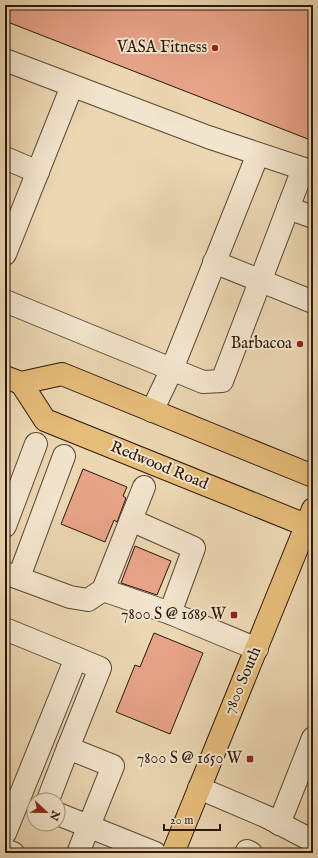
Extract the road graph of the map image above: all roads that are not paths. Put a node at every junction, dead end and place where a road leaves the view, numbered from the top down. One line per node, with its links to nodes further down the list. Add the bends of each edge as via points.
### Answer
1 (5, 60): 2 (lane)
2 (72, 86): 3 (lane); 6 (lane)
3 (258, 154): 5 (lane); 10 (lane)
4 (5, 158): 6 (lane)
5 (308, 170): 7 (lane)
6 (38, 172): 9 (lane)
7 (288, 208): 8 (lane); 11 (lane)
8 (313, 217)
9 (5, 254)
10 (214, 262): 11 (lane); 14 (lane)
11 (261, 281): 13 (lane); 14 (lane, via 222,381 203,382)
12 (5, 301): 14 (lane)
13 (313, 302)
14 (172, 370): 16 (lane)
15 (13, 380): 16 (main road, Redwood Road, via 62,374); 22 (main road, Redwood Road, via 45,420)
16 (152, 411): 19 (main road, Redwood Road)
17 (36, 444): 23 (lane)
18 (64, 456): 24 (lane)
19 (313, 476)
20 (144, 487): 21 (lane)
21 (131, 520): 25 (lane); 26 (lane, via 194,548)
22 (311, 521): 28 (main road, 7800 South)
23 (5, 526)
24 (12, 575): 25 (lane, via 70,597 88,600)
25 (103, 590): 26 (lane)
26 (170, 613): 28 (lane)
27 (5, 629): 29 (lane)
28 (257, 649): 32 (main road, 7800 South)
29 (76, 658): 31 (lane, via 100,668); 34 (lane)
30 (313, 738): 36 (lane)
31 (68, 748): 33 (lane); 37 (lane, via 113,766)
32 (199, 788): 36 (lane); 44 (main road, 7800 South)
33 (51, 792)
34 (19, 798): 38 (lane)
35 (66, 817): 37 (lane)
36 (279, 824): 39 (lane)
37 (89, 826): 42 (lane); 43 (lane)
38 (5, 833)
39 (313, 840)
40 (5, 850): 41 (lane)
41 (13, 853)
42 (78, 853)
43 (155, 853)
44 (173, 853)
45 (246, 853): 46 (lane)
46 (251, 853)

